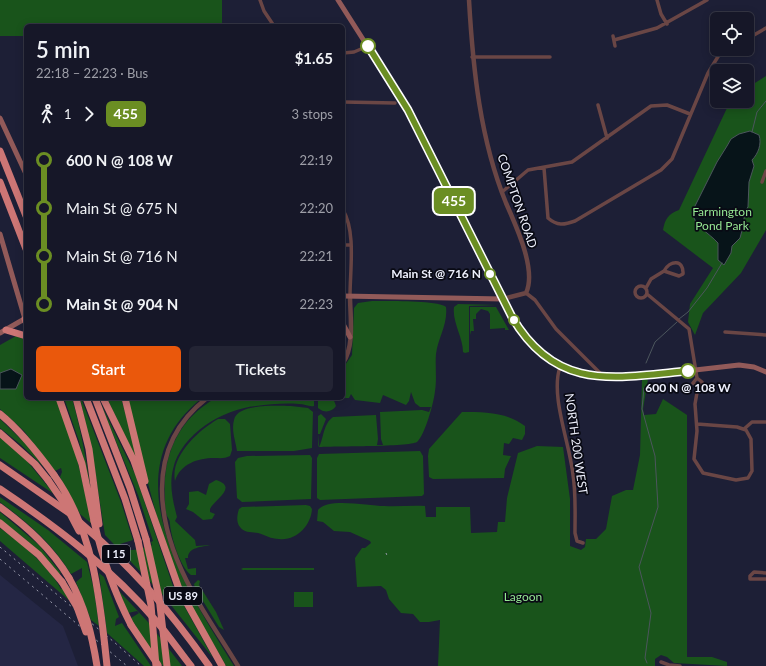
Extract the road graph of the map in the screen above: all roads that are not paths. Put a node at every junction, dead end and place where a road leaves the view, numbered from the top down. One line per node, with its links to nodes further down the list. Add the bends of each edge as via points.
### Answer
1 (260, 0): 6 (street, via 264,12)
2 (338, 0): 12 (main road)
3 (469, 0): 16 (street, COMPTON ROAD)
4 (657, 0): 7 (street)
5 (706, 0): 7 (street)
6 (273, 24)
7 (666, 24): 11 (street)
8 (766, 28): 9 (street)
9 (754, 35)
10 (613, 36): 11 (street)
11 (614, 40): 13 (street)
12 (368, 46): 14 (street); 43 (main road, via 408,110)
13 (615, 46)
14 (345, 53)
15 (720, 56): 21 (street, via 713,62)
16 (472, 57): 17 (street); 30 (street, COMPTON ROAD, via 480,108)
17 (550, 57)
18 (345, 102): 19 (street)
19 (395, 103)
20 (598, 105): 23 (street)
21 (690, 114): 23 (street, via 667,105 651,106); 25 (street, via 672,159 661,170 575,221 564,225 554,223 548,218)
22 (0, 118): 26 (main road)
23 (607, 138): 25 (street, via 572,162)
24 (0, 151): 31 (highway)
25 (544, 168): 30 (street, via 528,170)
26 (24, 170)
27 (766, 170): 29 (street)
28 (0, 182): 34 (highway)
29 (762, 182)
30 (502, 192): 39 (street, COMPTON ROAD, via 524,252 529,275)
31 (24, 211)
32 (345, 215): 36 (street, via 350,226)
33 (0, 234): 44 (main road)
34 (24, 244)
35 (345, 244): 36 (street)
36 (350, 245): 42 (street)
37 (664, 271): 37 (street, via 679,276 684,270 676,262 669,264); 38 (street, via 651,280)
38 (646, 288): 40 (street); 40 (street, via 638,287 636,294 640,298)
39 (526, 293): 43 (street); 56 (street, via 535,300 556,329)
40 (647, 294): 54 (street, via 689,329)
41 (345, 296): 42 (main road)
42 (350, 296): 43 (main road); 51 (street)
43 (503, 299): 53 (main road, via 528,340)
44 (24, 313)
45 (24, 321): 47 (main road)
46 (345, 328): 51 (main road)
47 (3, 331): 50 (highway)
48 (725, 332): 49 (street)
49 (766, 335)
50 (24, 336)
51 (350, 337): 52 (street)
52 (345, 358)
53 (560, 367): 56 (main road); 75 (street, NORTH 200 WEST, via 559,407 573,473 575,533 577,541)
54 (697, 370): 55 (main road, via 745,366); 56 (main road); 66 (street, via 697,378 702,382 698,387 695,409)
55 (766, 372)
56 (605, 378)
57 (60, 400): 73 (highway, via 82,464)
58 (77, 400): 73 (highway, via 89,449)
59 (87, 400): 82 (highway, bridge, via 125,499 138,541 151,605)
60 (96, 400): 83 (highway, bridge, via 130,488 146,539 162,611)
61 (104, 400): 72 (highway, US 89, via 134,461)
62 (125, 400): 72 (highway)
63 (204, 400): 87 (street, via 183,420 169,444 163,467 164,513 174,552 187,581)
64 (0, 414): 76 (highway, bridge, via 34,447 68,497 88,542)
65 (766, 422): 67 (street, via 752,422)
66 (697, 424): 67 (street); 67 (street, via 694,459 696,465 703,473 736,480 745,480 752,471 751,440)
67 (744, 429)
68 (0, 433): 76 (highway, bridge, via 35,464 48,480 73,518)
69 (0, 465): 85 (highway, I 15, via 61,506 122,560 165,607)
70 (0, 489): 84 (highway, I 15, via 44,518 118,580 158,623)
71 (0, 507): 80 (highway, bridge, via 44,544 69,578 79,595 88,622)
72 (155, 520): 86 (highway, US 89, via 179,588)
73 (97, 522): 82 (highway, bridge, via 107,567 117,596 131,625)
74 (0, 523): 80 (highway, bridge, via 39,554 62,582 82,618)
75 (583, 543)
76 (91, 561): 81 (highway, bridge, via 100,603)
77 (766, 573): 78 (street, via 754,572 750,579)
78 (766, 578)
79 (661, 662): 88 (street)
80 (96, 666)
81 (107, 666)
82 (157, 666)
83 (167, 666)
84 (191, 666)
85 (209, 666)
86 (222, 666)
87 (238, 666)
88 (680, 666)

